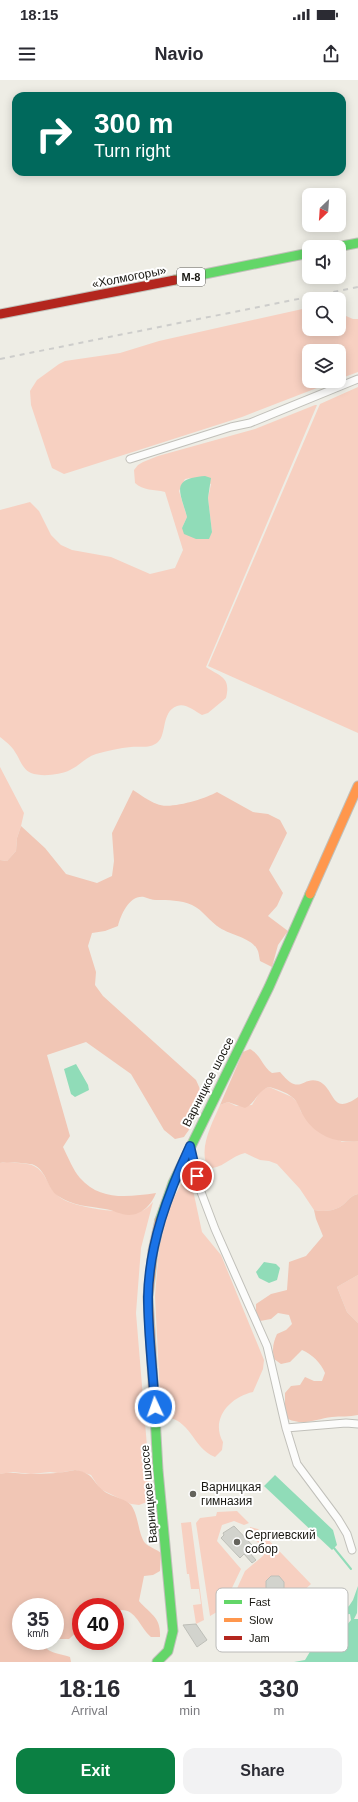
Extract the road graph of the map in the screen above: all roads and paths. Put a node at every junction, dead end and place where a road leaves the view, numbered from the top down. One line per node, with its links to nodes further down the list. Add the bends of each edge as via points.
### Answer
1 (358, 242): 2 (main road)
2 (346, 245)
3 (358, 252): 5 (main road)
4 (302, 254): 7 (main road, «Холмогоры» / М-8)
5 (346, 254)
6 (302, 262): 8 (main road, «Холмогоры» / М-8)
7 (0, 314)
8 (0, 321)
9 (358, 379): 10 (street, via 250,423)
10 (130, 459)
11 (358, 786): 12 (main road, Варницкое шоссе, via 269,987)
12 (190, 1146): 14 (street, via 201,1192 266,1346); 16 (main road, Варницкое шоссе, via 160,1219 153,1251 148,1297 158,1470 174,1626 170,1649)
13 (358, 1424): 14 (street)
14 (286, 1428): 15 (street, via 297,1464 338,1519 347,1534)
15 (352, 1550)
16 (157, 1662)

